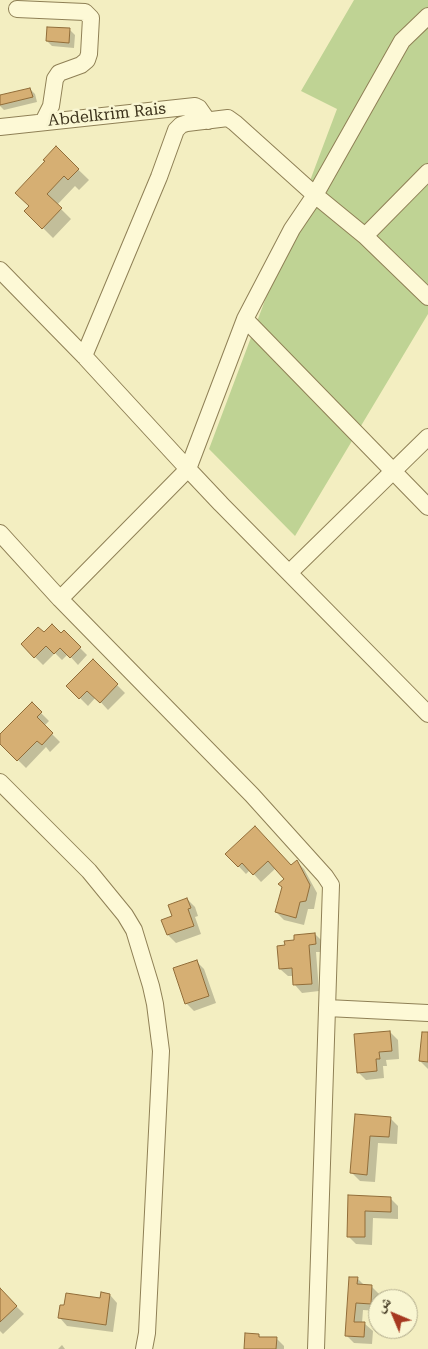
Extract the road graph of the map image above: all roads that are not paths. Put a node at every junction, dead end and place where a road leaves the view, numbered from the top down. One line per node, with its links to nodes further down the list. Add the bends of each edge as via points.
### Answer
1 (18, 9): 4 (street, via 85,12 91,18 87,60 55,80 51,106)
2 (428, 16): 7 (street, via 402,41)
3 (208, 120): 4 (street, Abdelkrim Rais, via 195,106); 7 (street, via 228,118); 12 (street, via 187,123 176,130)
4 (42, 122): 5 (street, Abdelkrim Rais)
5 (0, 127)
6 (428, 172): 8 (street)
7 (315, 195): 8 (street); 11 (street, via 292,229)
8 (365, 236): 10 (street)
9 (0, 270): 12 (street)
10 (428, 297)
11 (245, 319): 14 (street); 15 (street)
12 (84, 356): 14 (street)
13 (428, 437): 15 (street)
14 (188, 469): 18 (street); 19 (street)
15 (393, 471): 16 (street); 18 (street)
16 (428, 507)
17 (0, 533): 19 (street)
18 (289, 573): 20 (street)
19 (60, 599): 22 (street, via 252,795 330,882)
20 (428, 714)
21 (0, 782): 24 (street, via 89,871 125,915 134,930 151,986 161,1052)
22 (327, 1008): 23 (street); 25 (street)
23 (428, 1013)
24 (144, 1349)
25 (316, 1349)

